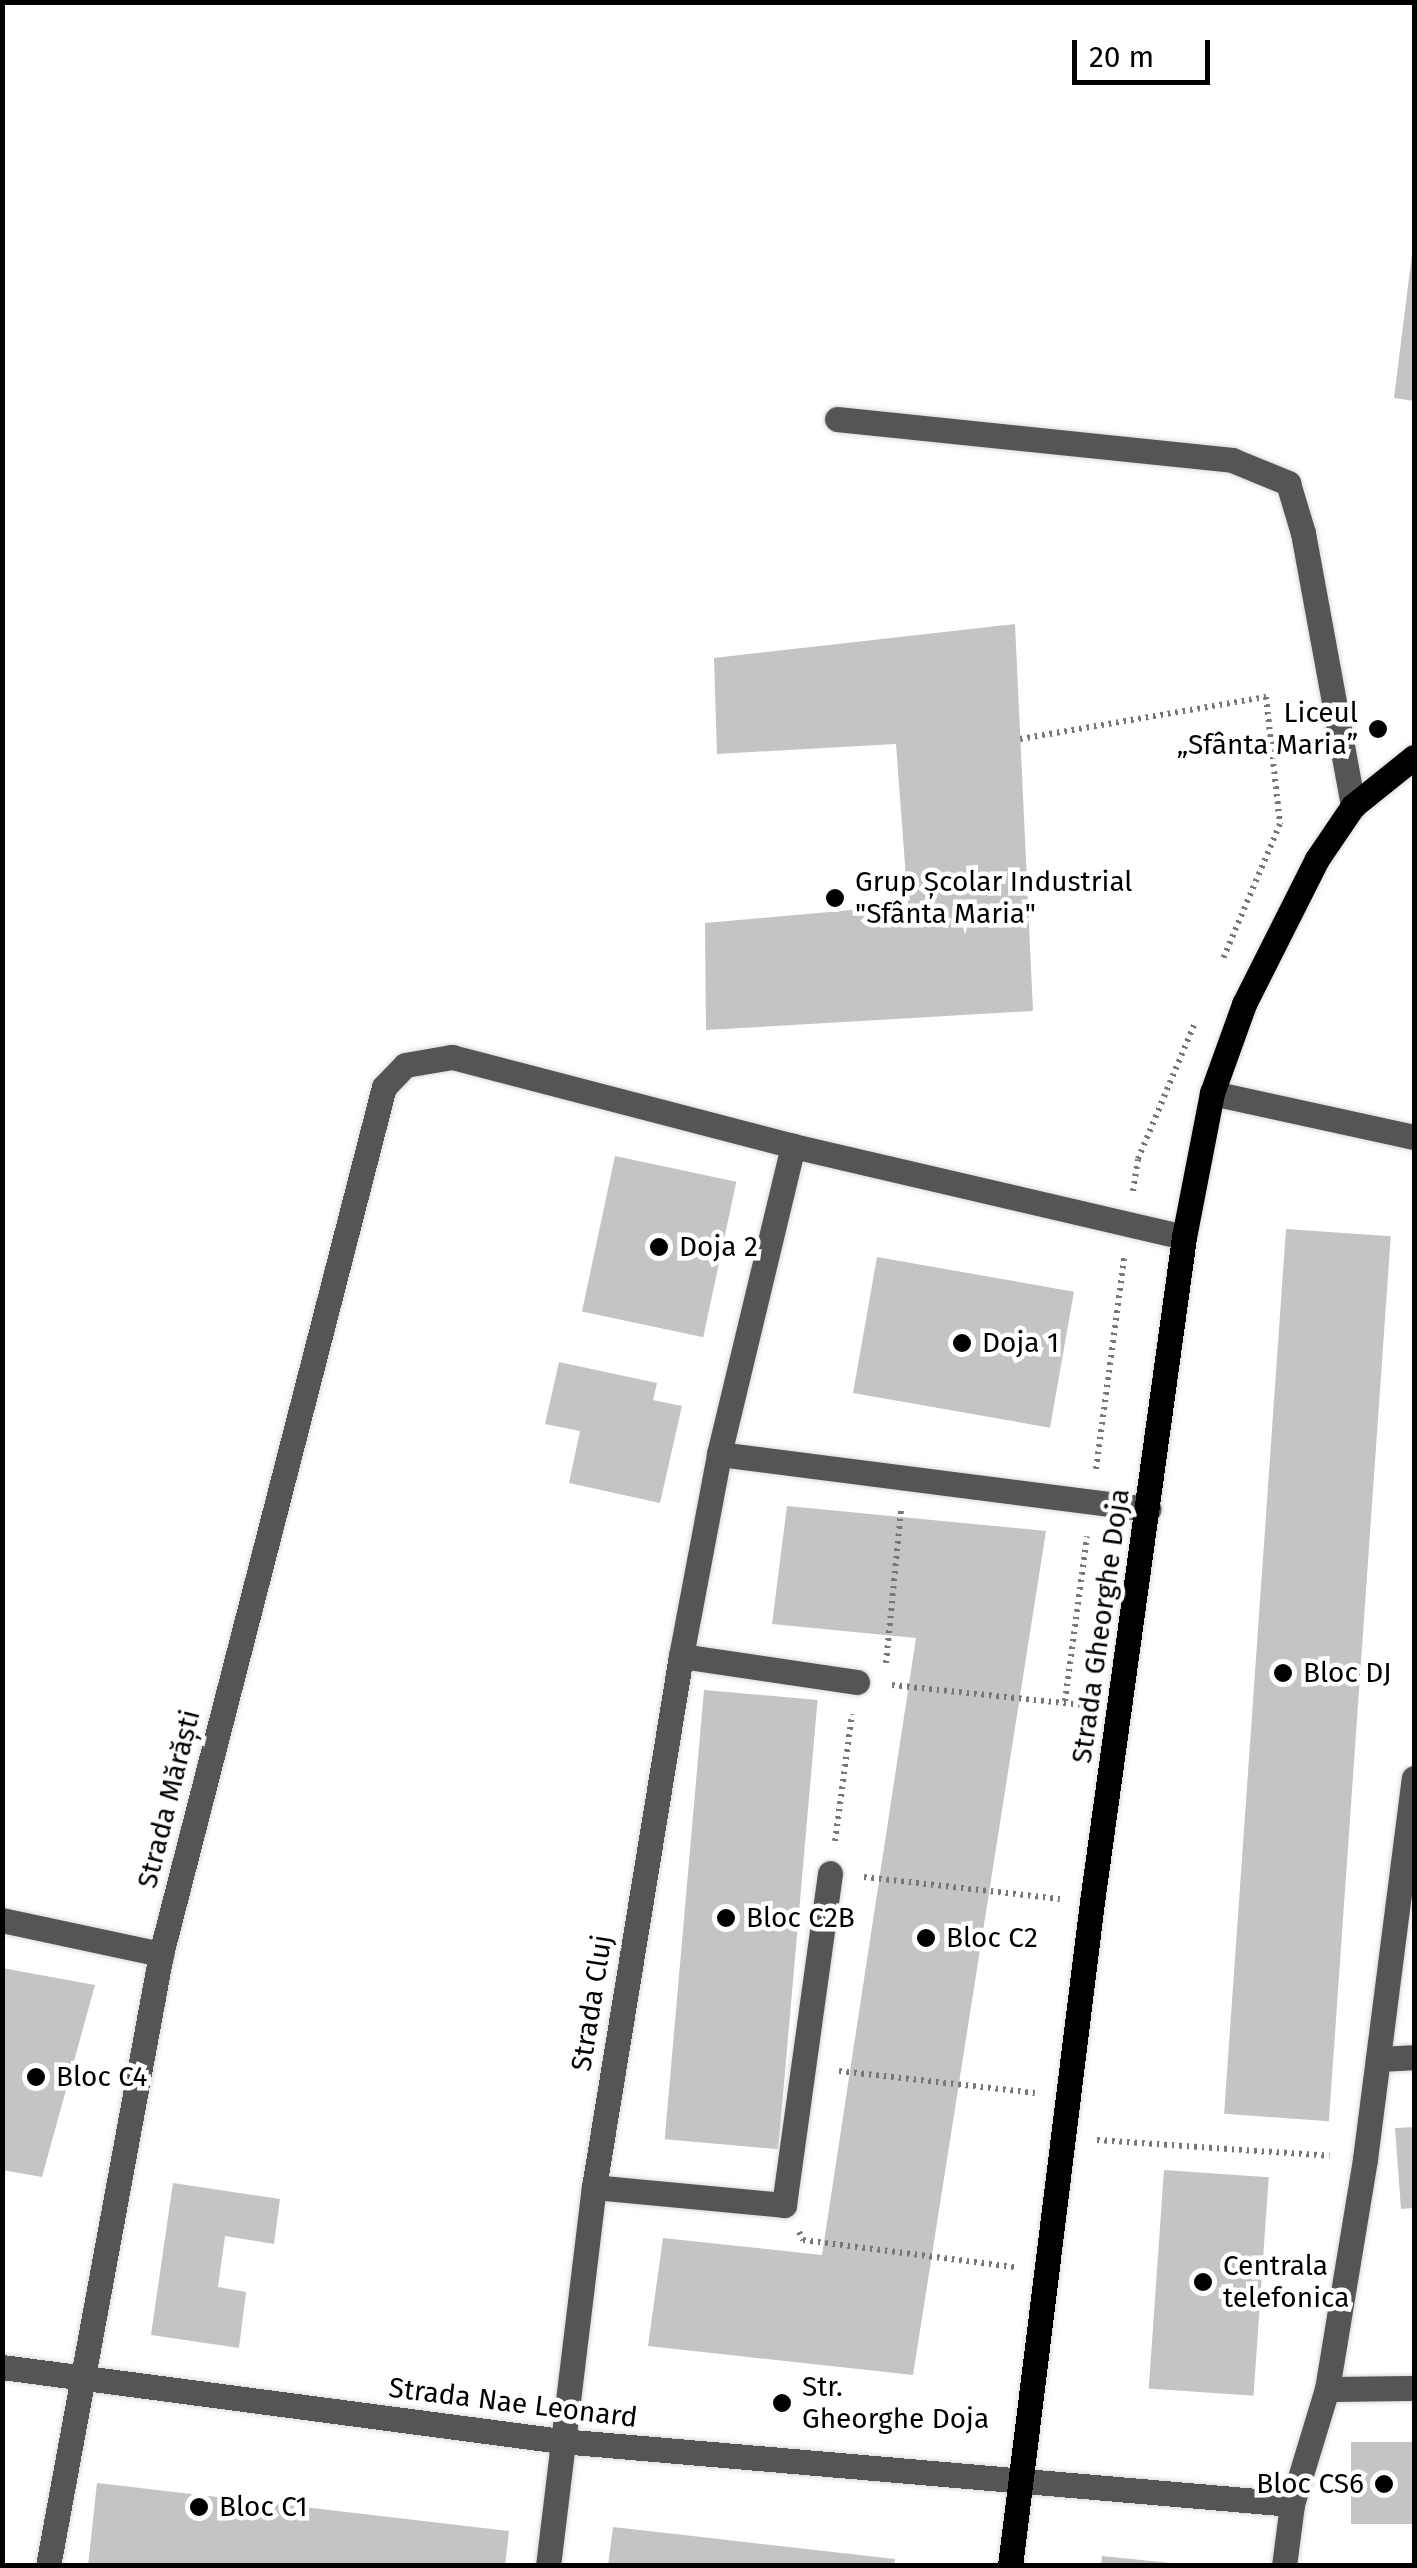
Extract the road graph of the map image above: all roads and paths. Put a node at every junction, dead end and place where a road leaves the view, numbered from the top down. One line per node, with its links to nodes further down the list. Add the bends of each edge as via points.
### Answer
1 (838, 419): 4 (street, via 1232,460 1288,483)
2 (1020, 739): 5 (path, via 1266,696 1280,824)
3 (1414, 756): 4 (main road, Strada Gheorghe Doja)
4 (1352, 806): 7 (main road, Strada Gheorghe Doja, via 1274,935)
5 (1220, 965)
6 (1198, 1018): 10 (path, via 1138,1159)
7 (1212, 1093): 8 (street); 11 (main road, Strada Gheorghe Doja)
8 (1414, 1137)
9 (793, 1146): 11 (street); 13 (street, Strada Cluj); 25 (street, Strada Mărăști, via 452,1057 405,1065 384,1087)
10 (1133, 1197)
11 (1184, 1237): 16 (main road, Strada Gheorghe Doja)
12 (1125, 1254): 15 (path)
13 (719, 1454): 14 (street); 17 (street, Strada Cluj)
14 (904, 1480): 15 (street); 19 (path, via 884,1684)
15 (1092, 1502): 16 (street); 19 (path)
16 (1148, 1508): 20 (main road, Strada Gheorghe Doja)
17 (681, 1656): 18 (street); 32 (street, Strada Cluj)
18 (857, 1682): 22 (path)
19 (1065, 1702): 20 (path)
20 (1119, 1711): 23 (main road, Strada Gheorghe Doja)
21 (1414, 1778): 27 (street)
22 (830, 1874): 23 (path); 28 (street)
23 (1092, 1902): 29 (main road, Strada Gheorghe Doja)
24 (2, 1920): 25 (street)
25 (161, 1954): 36 (street, Strada Mărăști)
26 (1414, 2056): 27 (street)
27 (1378, 2058): 31 (street)
28 (803, 2067): 29 (path); 33 (street)
29 (1068, 2097): 34 (main road, Strada Gheorghe Doja)
30 (1096, 2140): 31 (path)
31 (1365, 2159): 38 (street)
32 (594, 2187): 33 (street); 39 (street, Strada Cluj)
33 (784, 2205): 34 (path, via 803,2240)
34 (1046, 2271): 40 (main road, Strada Gheorghe Doja)
35 (2, 2367): 36 (street, Strada Nae Leonard)
36 (80, 2380): 39 (street, Strada Nae Leonard); 42 (street, Strada Mărăști)
37 (1414, 2388): 38 (street)
38 (1327, 2389): 41 (street)
39 (560, 2442): 40 (street, Strada Nae Leonard); 43 (street, Strada Cluj)
40 (1020, 2480): 41 (street, Strada Nae Leonard); 44 (main road, Strada Gheorghe Doja)
41 (1292, 2504): 45 (street)
42 (48, 2566)
43 (548, 2566)
44 (1010, 2566)
45 (1284, 2566)

